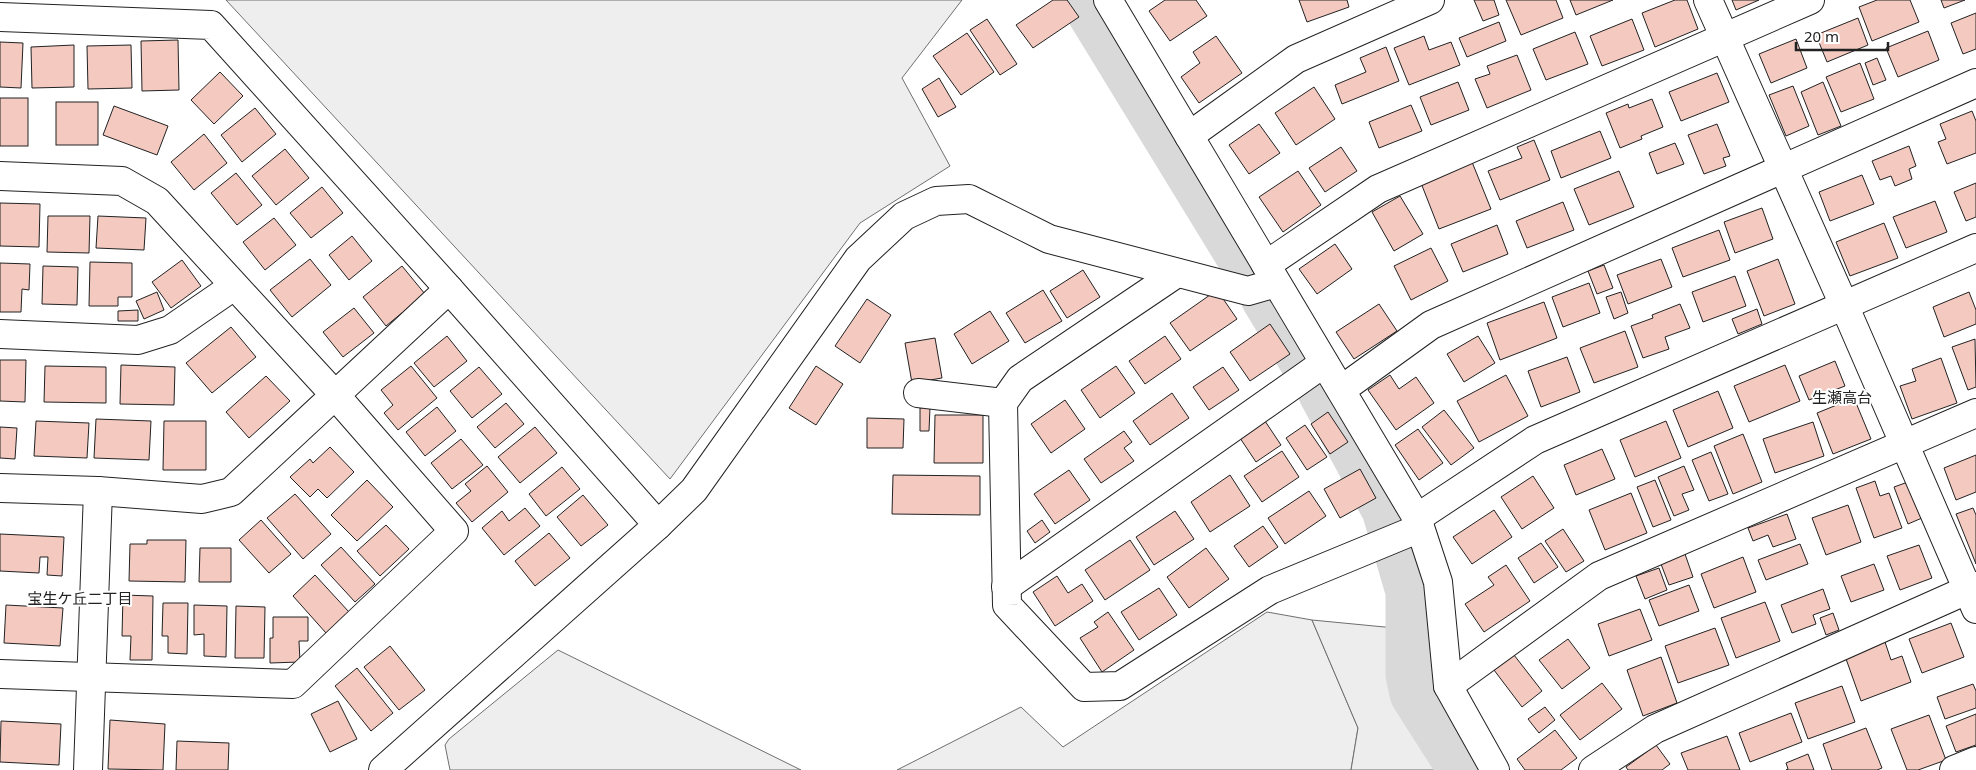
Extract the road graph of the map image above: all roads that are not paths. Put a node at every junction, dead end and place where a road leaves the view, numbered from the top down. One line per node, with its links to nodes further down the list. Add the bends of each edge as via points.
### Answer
1 (1430, 0): 8 (street, via 1296,59)
2 (1708, 0): 6 (street)
3 (1810, 0): 6 (street)
4 (1111, 1): 8 (street)
5 (0, 17): 15 (street, via 211,25)
6 (1724, 37): 9 (street); 13 (street, via 1378,189)
7 (1976, 83): 9 (street)
8 (1189, 136): 13 (street)
9 (1783, 168): 16 (street); 19 (street, via 1431,325)
10 (0, 176): 14 (street, via 122,181 157,201)
11 (1976, 248): 16 (street)
12 (1177, 273): 13 (street, via 1248,291); 22 (street, via 1020,380); 27 (street, via 1049,239 969,199 936,202 904,216 858,259 694,490)
13 (1271, 274): 18 (street)
14 (234, 286): 17 (street, via 170,330 138,340); 21 (street)
15 (449, 289): 21 (street); 27 (street)
16 (1844, 305): 24 (street); 28 (street, via 1535,440)
17 (0, 334)
18 (1324, 363): 19 (street); 29 (street)
19 (1341, 390): 28 (street)
20 (918, 393): 22 (street)
21 (335, 395): 26 (street, via 231,492 202,499); 32 (street, via 454,531 293,684)
22 (1003, 403): 29 (street)
23 (1976, 413): 24 (street)
24 (1905, 444): 30 (street); 33 (street, via 1599,576)
25 (0, 488): 26 (street)
26 (98, 491): 32 (street)
27 (658, 525): 36 (street)
28 (1408, 530): 29 (street, via 1270,590 1120,686 1084,687 1007,605); 33 (street, via 1438,582)
29 (1006, 587)
30 (1973, 595): 38 (street, via 1655,729)
31 (0, 674): 32 (street)
32 (91, 677): 35 (street)
33 (1448, 686): 37 (street)
34 (1976, 760): 39 (street)
35 (88, 770)
36 (382, 770)
37 (1495, 770)
38 (1593, 770)
39 (1954, 770)

